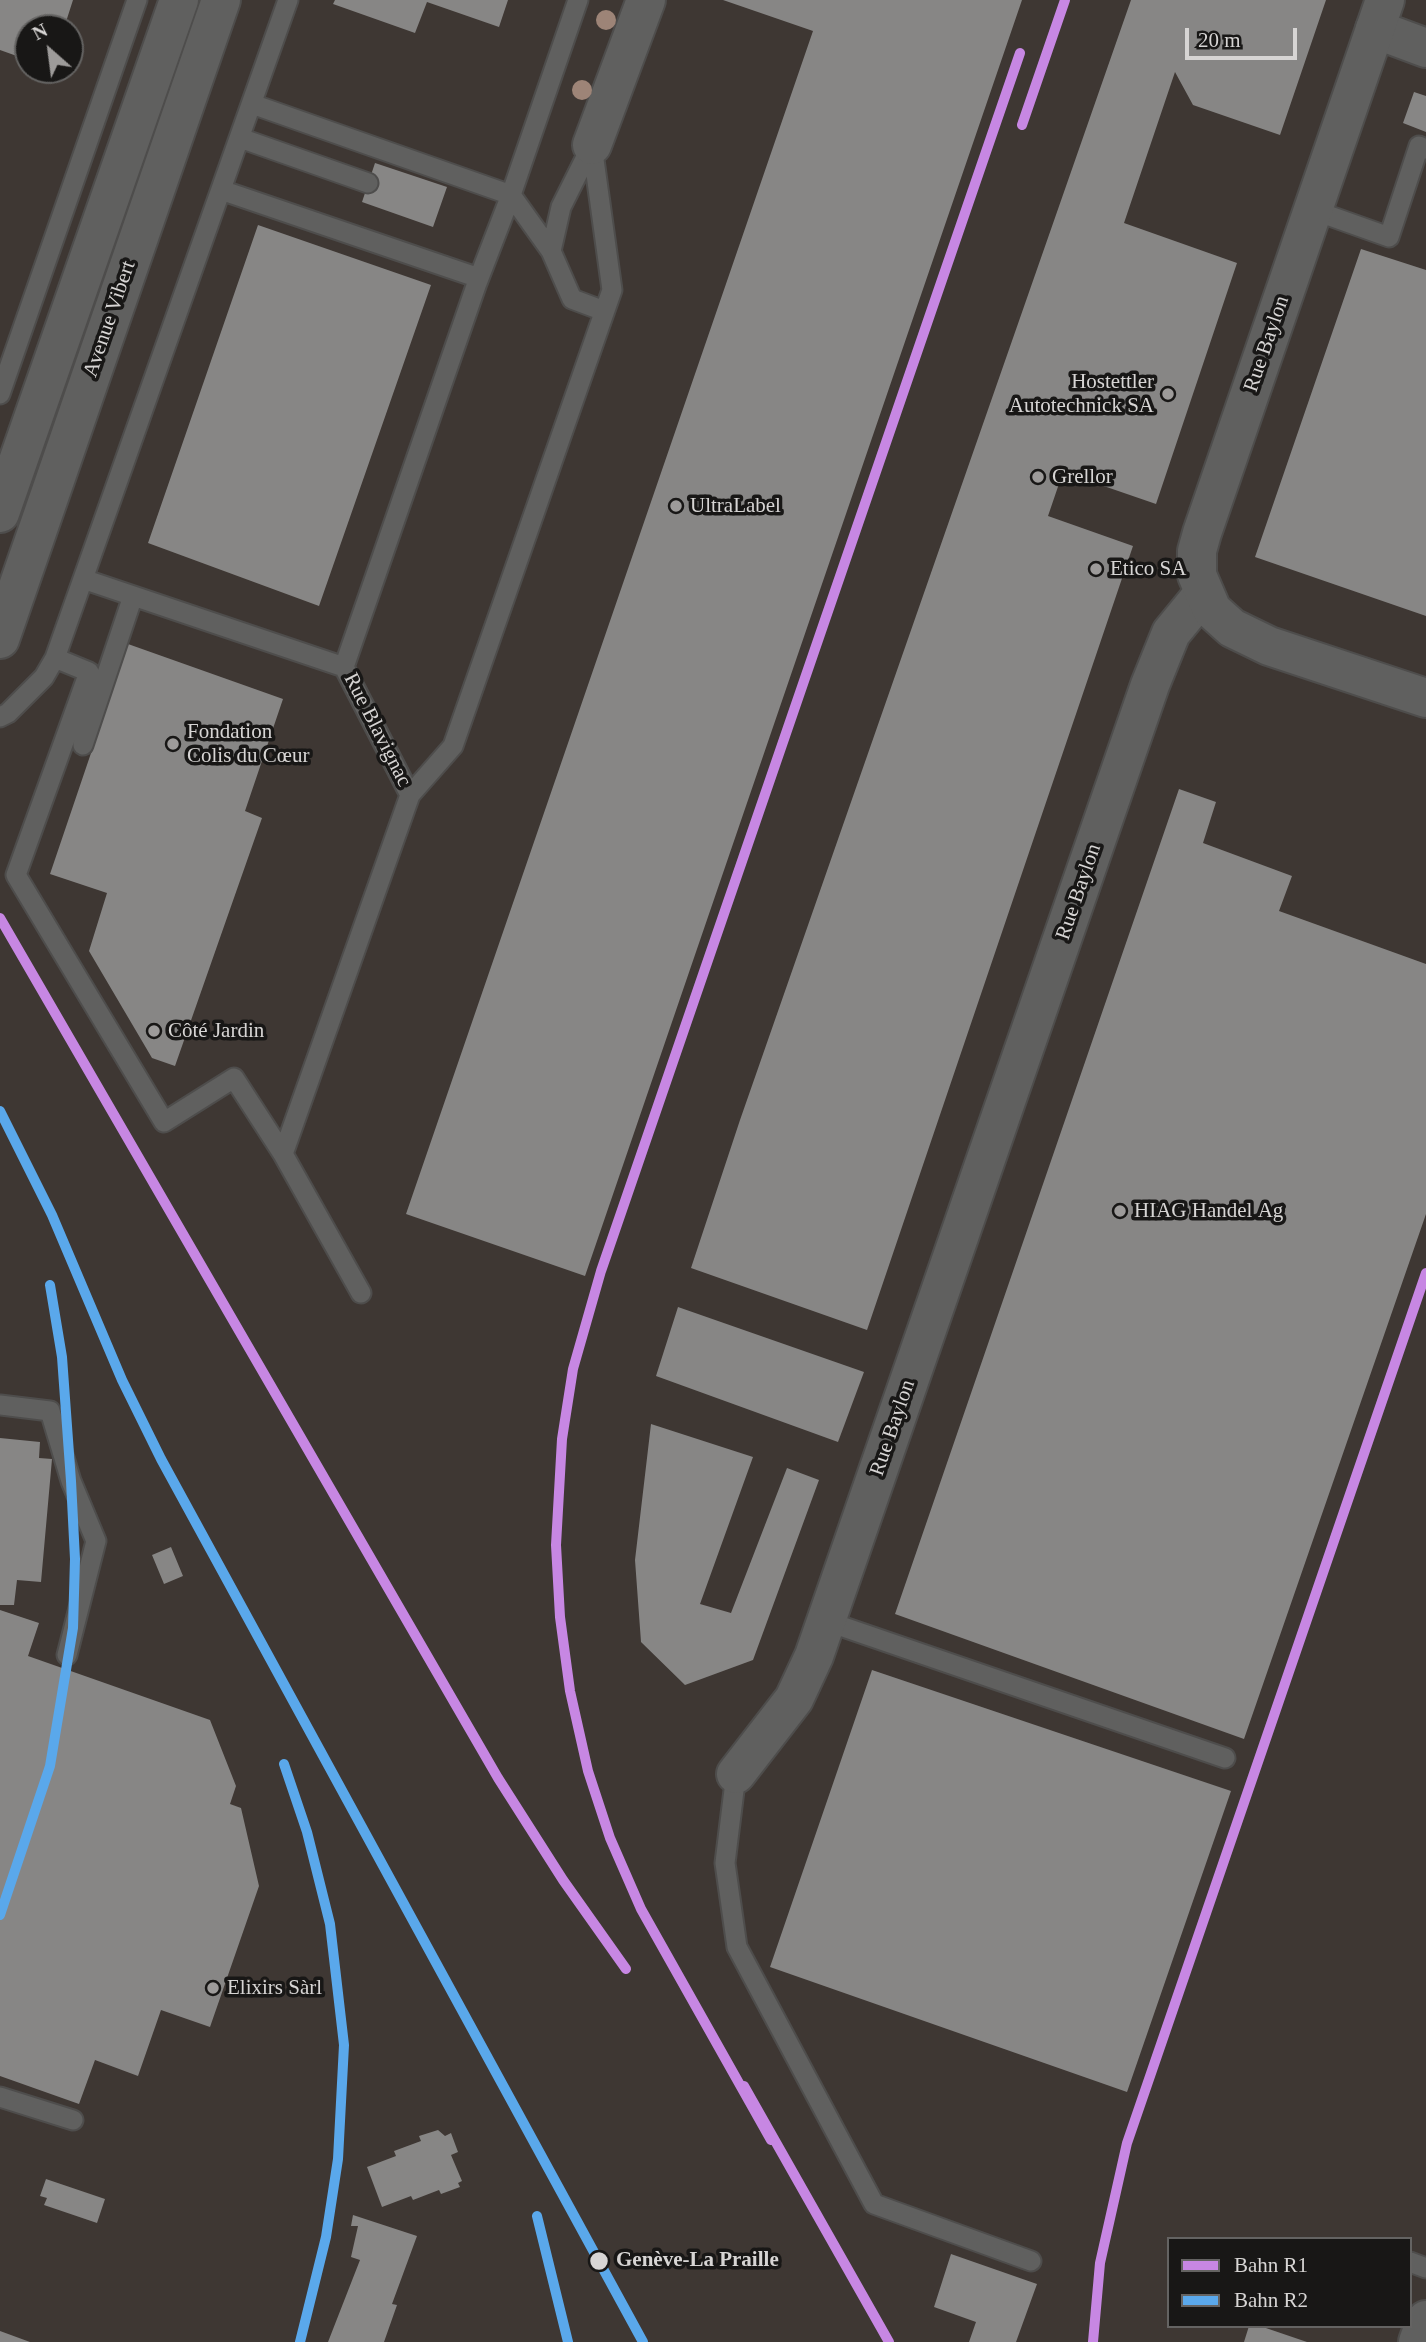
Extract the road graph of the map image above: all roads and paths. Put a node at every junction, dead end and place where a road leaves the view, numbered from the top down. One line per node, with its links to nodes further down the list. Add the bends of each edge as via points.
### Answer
1 (137, 0): 20 (lane)
2 (179, 0): 21 (main road, Avenue Vibert)
3 (220, 0): 25 (main road, Avenue Vibert)
4 (288, 0): 9 (lane)
5 (578, 0): 15 (lane, Rue Blavignac)
6 (646, 0): 11 (main road)
7 (1380, 15): 8 (main road); 16 (main road, Rue Baylon)
8 (1426, 48)
9 (252, 104): 10 (lane); 15 (lane)
10 (240, 138): 13 (lane); 14 (lane)
11 (592, 145): 17 (lane, via 561,207); 19 (lane, via 612,290)
12 (1426, 149): 16 (lane, via 1419,146 1389,237)
13 (368, 183)
14 (221, 190): 18 (lane); 22 (lane)
15 (511, 195): 17 (lane); 18 (lane, Rue Blavignac)
16 (1313, 210): 23 (main road, Rue Baylon, via 1202,533 1197,575)
17 (551, 251): 19 (lane, via 572,299)
18 (479, 278): 27 (lane, Rue Blavignac)
19 (604, 311): 31 (lane, via 453,746)
20 (0, 394)
21 (0, 513)
22 (83, 579): 24 (lane); 26 (lane)
23 (1203, 594): 28 (main road, via 1212,610 1232,628 1269,646); 35 (main road, Rue Baylon, via 1171,633 1150,685)
24 (133, 596): 27 (lane); 30 (lane)
25 (0, 639)
26 (63, 662): 29 (lane); 32 (lane, via 89,672 16,876 164,1122 234,1078)
27 (344, 667): 31 (lane, Rue Blavignac)
28 (1426, 698)
29 (4, 715)
30 (83, 745)
31 (410, 794): 32 (lane, Rue Blavignac)
32 (283, 1154): 33 (lane)
33 (361, 1293)
34 (0, 1405): 36 (lane, via 50,1411 96,1541)
35 (826, 1621): 37 (lane); 38 (main road, Rue Baylon, via 794,1699)
36 (67, 1655)
37 (1225, 1758)
38 (736, 1774): 41 (lane, via 725,1863 737,1947 874,2204)
39 (0, 2097): 40 (lane)
40 (73, 2120)
41 (1031, 2261)
42 (1426, 2320): 43 (main road)
43 (1418, 2342)

